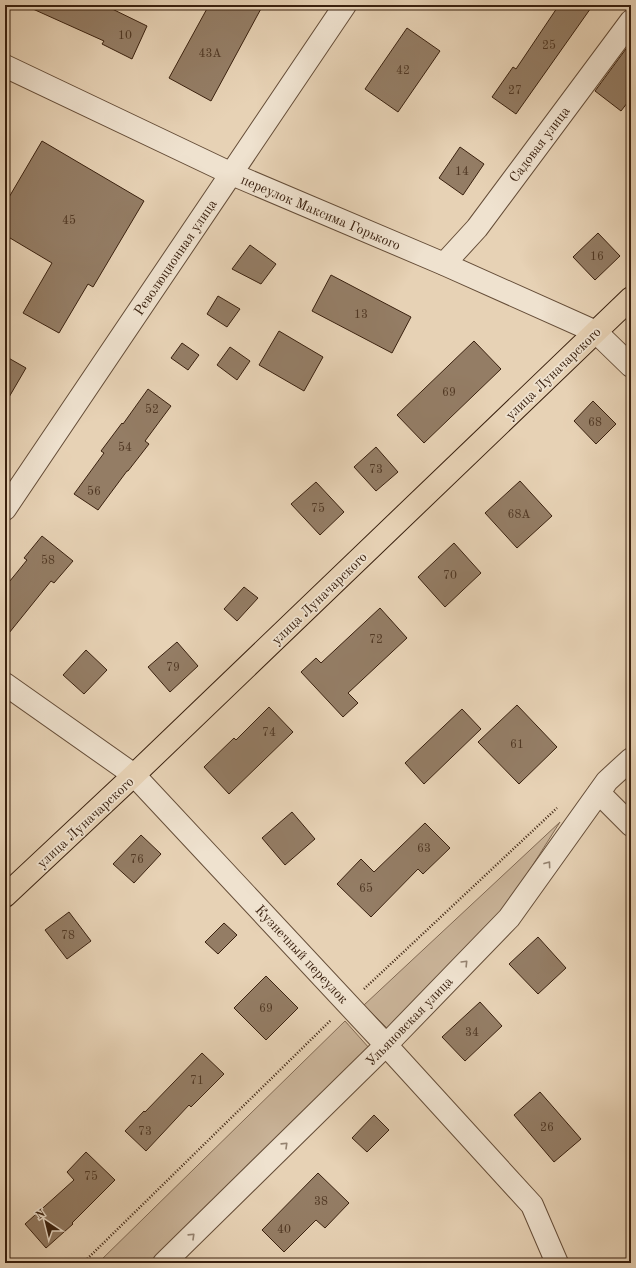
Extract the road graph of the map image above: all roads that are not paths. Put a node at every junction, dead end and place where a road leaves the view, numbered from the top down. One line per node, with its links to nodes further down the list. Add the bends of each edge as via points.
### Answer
1 (345, 5): 4 (street, Революционная улица)
2 (631, 21): 5 (street, Садовая улица, via 477,228)
3 (5, 66): 4 (street, переулок Максима Горького)
4 (232, 174): 5 (street, переулок Максима Горького); 9 (street, Революционная улица)
5 (444, 264): 7 (street, переулок Максима Горького)
6 (631, 298): 7 (main road, улица Луначарского)
7 (596, 332): 8 (street, переулок Максима Горького); 12 (main road, улица Луначарского)
8 (631, 366)
9 (5, 509)
10 (5, 684): 12 (street, Кузнечный переулок)
11 (631, 759): 13 (street, Ульяновская улица)
12 (134, 775): 15 (main road, улица Луначарского); 16 (street, Кузнечный переулок)
13 (599, 792): 14 (street); 16 (street, Ульяновская улица, one-way to 13, via 509,918)
14 (631, 825)
15 (5, 896)
16 (386, 1045): 17 (street, Ульяновская улица, one-way to 16); 18 (street, Кузнечный переулок, via 532,1204)
17 (164, 1263)
18 (557, 1263)

